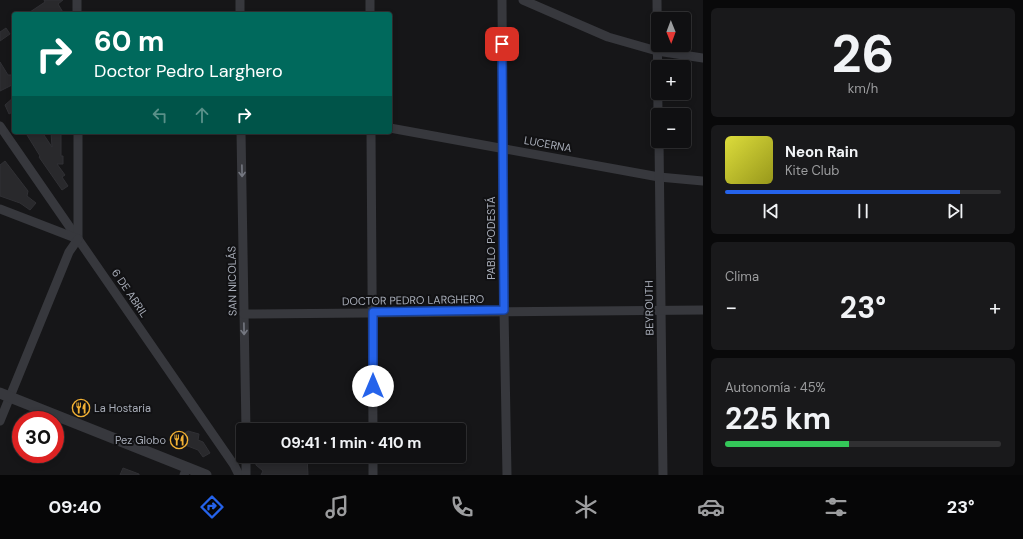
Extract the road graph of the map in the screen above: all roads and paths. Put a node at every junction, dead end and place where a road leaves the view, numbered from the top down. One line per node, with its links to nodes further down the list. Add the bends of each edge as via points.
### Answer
1 (77, 0): 7 (street)
2 (240, 0): 8 (street)
3 (370, 0): 9 (street)
4 (502, 0): 21 (street, PABLO PODESTÁ)
5 (524, 0): 11 (street, via 608,37)
6 (658, 0): 10 (street)
7 (77, 12)
8 (240, 12)
9 (370, 12)
10 (658, 12)
11 (651, 49)
12 (657, 52): 15 (street)
13 (664, 52): 14 (street)
14 (703, 58)
15 (658, 108)
16 (0, 126): 26 (street, 6 DE ABRIL)
17 (392, 128): 21 (street, LUCERNA)
18 (78, 134): 26 (street)
19 (241, 134): 31 (street, SAN NICOLÁS, one-way to 31)
20 (371, 134): 30 (street)
21 (503, 148): 23 (street, LUCERNA); 27 (street, PABLO PODESTÁ)
22 (659, 148): 23 (street, BEYROUTH)
23 (659, 177): 24 (street, LUCERNA); 28 (street, BEYROUTH)
24 (703, 180)
25 (0, 208): 26 (street)
26 (78, 239): 32 (street, via 69,252); 40 (street, 6 DE ABRIL)
27 (504, 310): 28 (street, DOCTOR PEDRO LARGHERO); 30 (street, DOCTOR PEDRO LARGHERO); 43 (street, PABLO PODESTÁ)
28 (662, 310): 29 (street, DOCTOR PEDRO LARGHERO); 44 (street, BEYROUTH)
29 (703, 310)
30 (373, 312): 31 (street, DOCTOR PEDRO LARGHERO); 35 (street)
31 (244, 314): 34 (street, SAN NICOLÁS, one-way to 34)
32 (5, 395): 33 (street); 38 (street)
33 (0, 421)
34 (246, 423)
35 (373, 423)
36 (246, 463): 41 (street)
37 (373, 463): 42 (street)
38 (186, 471): 39 (street)
39 (206, 475)
40 (239, 475)
41 (246, 475)
42 (373, 475)
43 (507, 475)
44 (663, 475)

